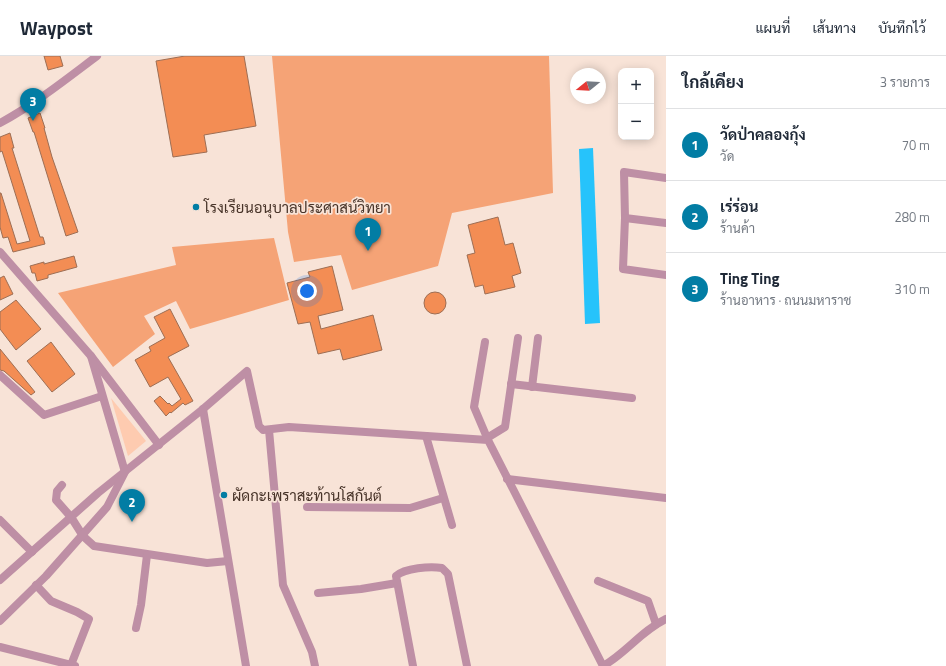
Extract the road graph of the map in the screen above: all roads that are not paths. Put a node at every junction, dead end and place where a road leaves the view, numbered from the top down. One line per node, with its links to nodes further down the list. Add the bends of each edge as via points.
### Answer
1 (97, 56): 2 (street, via 45,96)
2 (0, 123)
3 (666, 178): 4 (street, via 624,172)
4 (625, 218): 5 (street); 7 (street, via 624,269)
5 (666, 223)
6 (0, 252): 11 (street)
7 (666, 275)
8 (518, 338): 13 (street)
9 (538, 338): 14 (street)
10 (485, 342): 20 (street, via 474,407)
11 (91, 356): 15 (street); 21 (street)
12 (0, 375): 15 (street, via 44,415)
13 (511, 384): 14 (street); 20 (street, via 505,427)
14 (532, 387): 16 (street)
15 (102, 396): 22 (street)
16 (632, 398)
17 (203, 409): 18 (street, via 248,371 259,426 263,430); 21 (street); 34 (street)
18 (269, 430): 19 (street, via 289,427); 49 (street, via 284,585 312,652)
19 (426, 436): 20 (street); 25 (street)
20 (487, 439): 23 (street)
21 (159, 445): 22 (street)
22 (125, 472): 28 (street); 31 (street, via 107,507)
23 (508, 479): 26 (street); 52 (street)
24 (62, 485): 28 (street, via 56,500)
25 (443, 498): 27 (street, via 410,508); 30 (street)
26 (666, 498)
27 (307, 508)
28 (71, 517): 31 (street); 32 (street)
29 (0, 520): 32 (street)
30 (452, 525)
31 (83, 536): 33 (street, via 94,546); 38 (street)
32 (32, 552): 35 (street)
33 (148, 555): 34 (street, via 207,563); 45 (street)
34 (228, 561): 48 (street)
35 (0, 580)
36 (598, 581): 44 (street, via 648,600)
37 (397, 583): 39 (street); 50 (street); 51 (street, via 396,576 401,572 433,566 442,568 448,574)
38 (36, 586): 41 (street, via 51,601); 43 (street)
39 (318, 593)
40 (92, 610): 41 (street)
41 (89, 619): 47 (street)
42 (666, 619): 44 (street)
43 (0, 621)
44 (656, 624): 52 (street, via 616,659)
45 (136, 628)
46 (0, 647): 47 (street)
47 (73, 666)
48 (246, 666)
49 (315, 666)
50 (413, 666)
51 (467, 666)
52 (603, 666)

